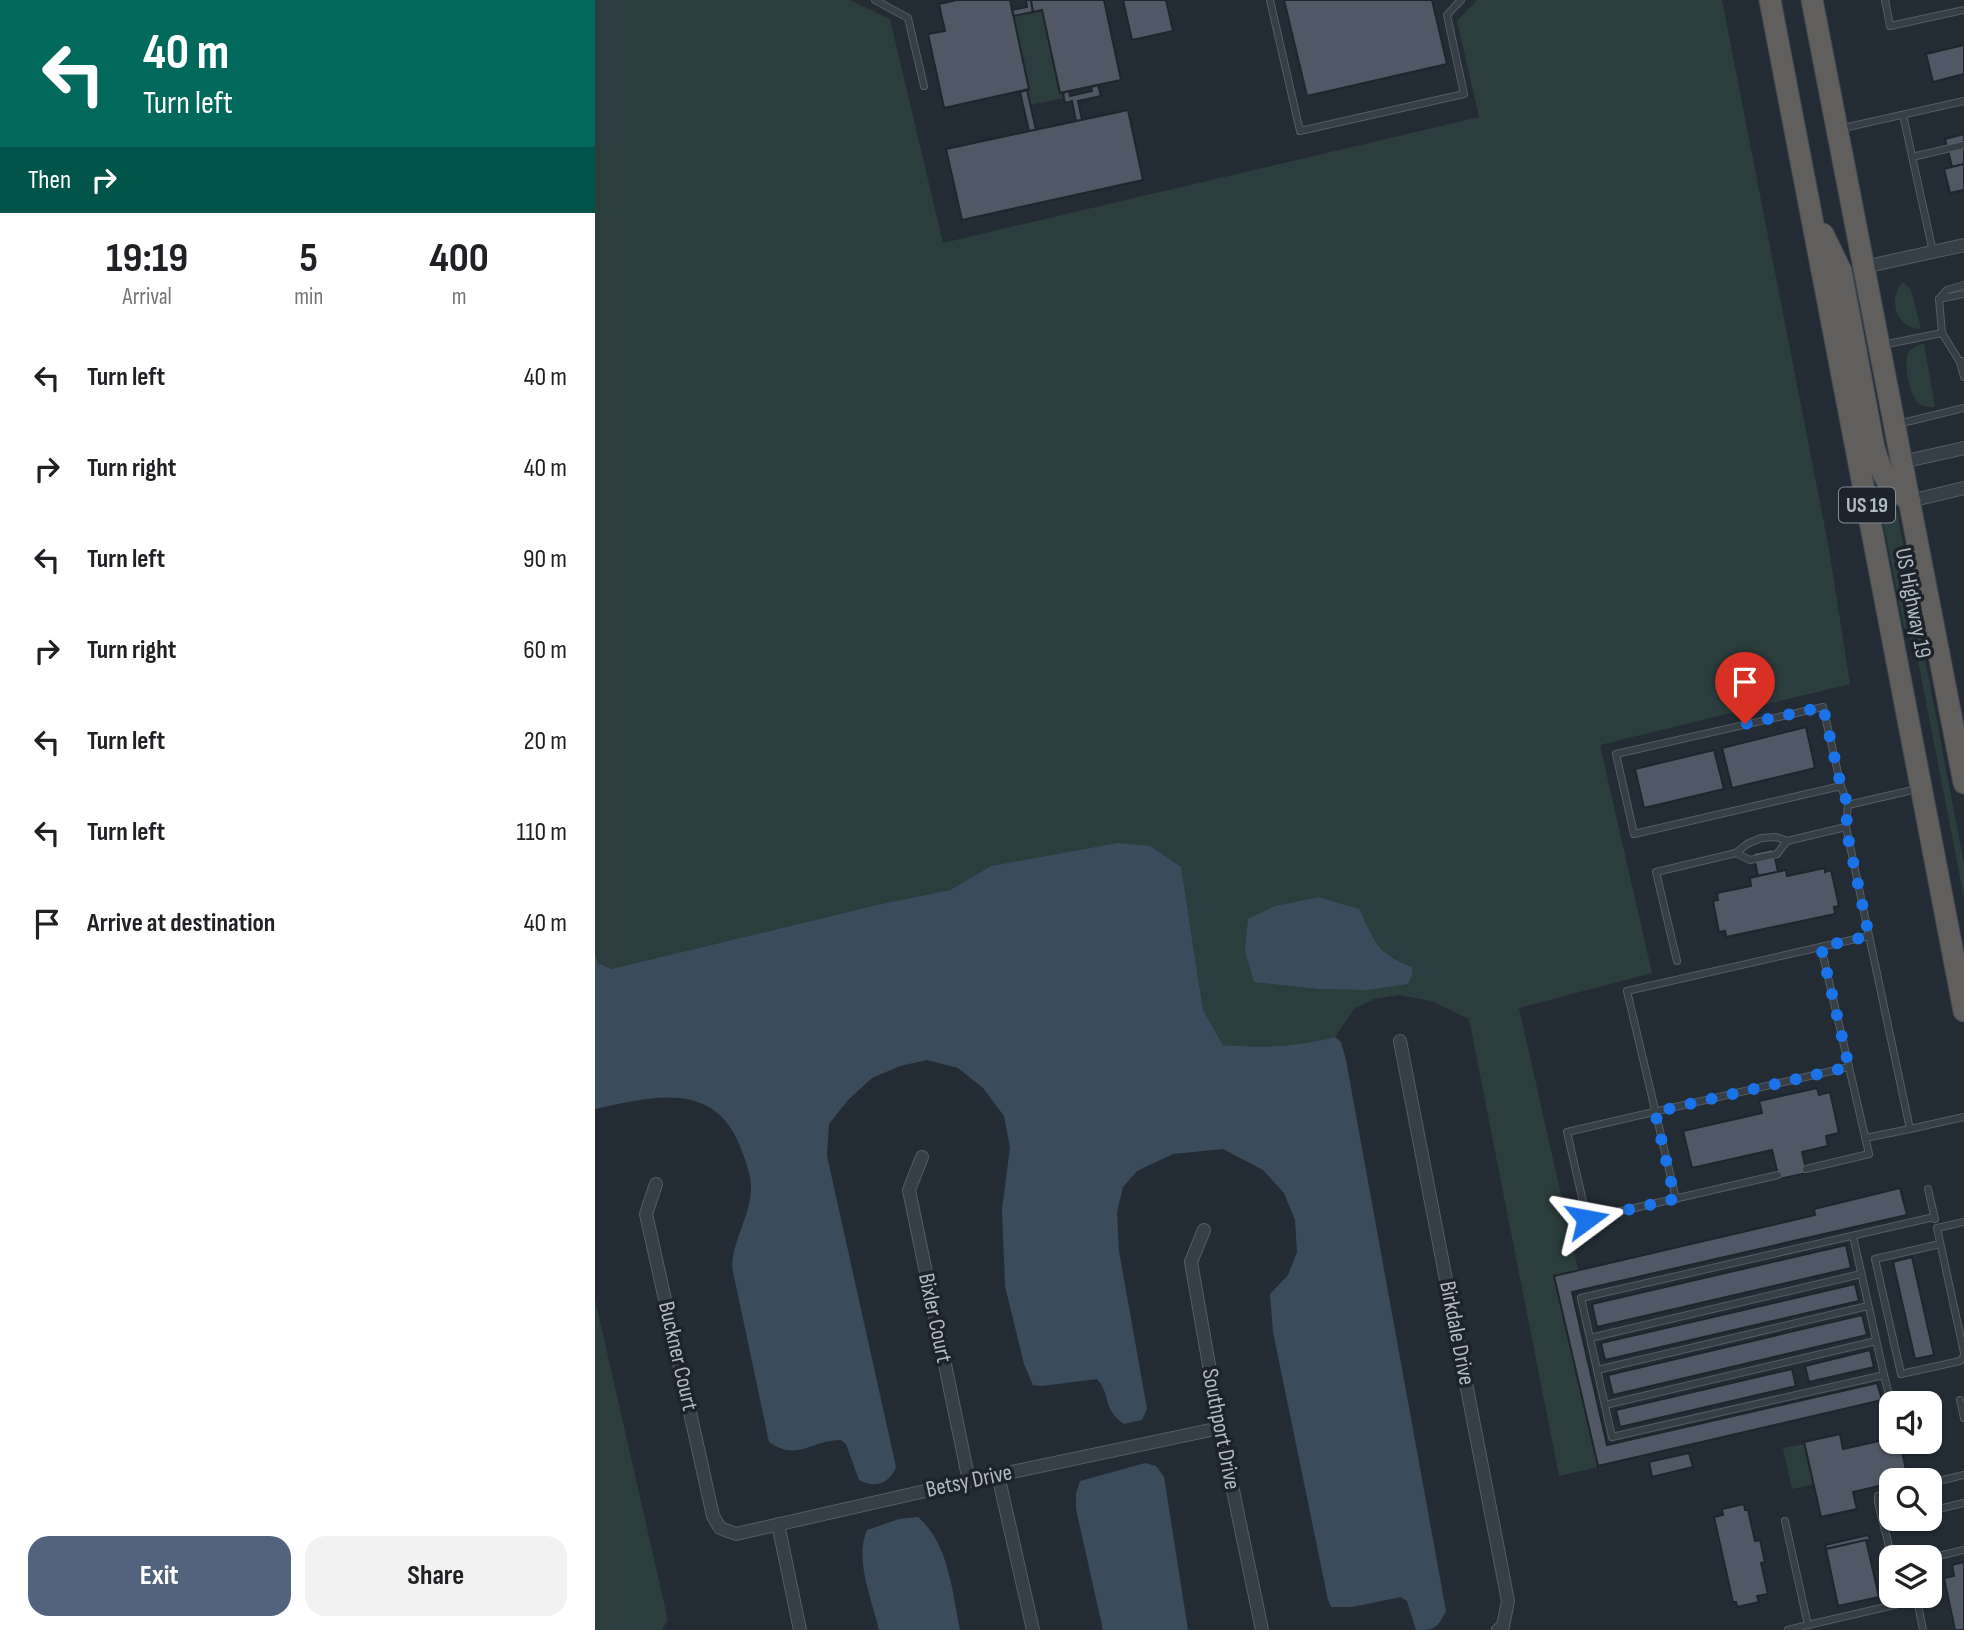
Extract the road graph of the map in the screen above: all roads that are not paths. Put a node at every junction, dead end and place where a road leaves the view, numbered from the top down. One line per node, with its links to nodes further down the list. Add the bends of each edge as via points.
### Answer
1 (875, 0): 8 (lane, via 908,18)
2 (1270, 0): 3 (lane, via 1300,131 1464,94 1447,15)
3 (1461, 0)
4 (1770, 0): 14 (highway, US Highway 19 / US 19)
5 (1812, 0): 11 (highway, US Highway 19 / US 19)
6 (1885, 0): 7 (lane, via 1890,26)
7 (1964, 10)
8 (924, 86)
9 (1964, 101): 10 (lane)
10 (1903, 115): 11 (lane); 13 (lane)
11 (1836, 129): 17 (highway, US Highway 19 / US 19)
12 (1964, 145): 13 (lane)
13 (1912, 158): 16 (lane)
14 (1810, 207): 30 (highway, via 1841,271 1880,467 1893,490); 33 (highway, US Highway 19 / US 19)
15 (1964, 245): 16 (street)
16 (1933, 251): 17 (street)
17 (1864, 267): 22 (highway, US Highway 19 / US 19)
18 (1964, 285): 20 (lane, via 1947,290)
19 (1964, 294): 20 (lane)
20 (1940, 299): 21 (lane)
21 (1942, 333): 22 (lane); 23 (lane)
22 (1879, 345): 26 (highway, US Highway 19 / US 19)
23 (1962, 361): 24 (lane)
24 (1964, 377)
25 (1964, 408): 26 (lane)
26 (1895, 424): 28 (highway, US Highway 19 / US 19)
27 (1964, 448): 28 (street)
28 (1902, 462): 30 (highway, US Highway 19 / US 19)
29 (1964, 488): 30 (street)
30 (1910, 500): 31 (highway, US Highway 19 / US 19)
31 (1964, 783)
32 (1841, 786): 32 (lane, via 1634,834 1616,754 1823,707); 34 (lane)
33 (1921, 788): 34 (lane); 41 (highway, US Highway 19 / US 19)
34 (1848, 805): 35 (lane)
35 (1846, 828): 36 (lane); 38 (lane)
36 (1787, 841): 37 (lane, via 1761,838); 37 (lane, via 1777,854 1750,860)
37 (1736, 853): 40 (lane, via 1656,872)
38 (1869, 936): 39 (lane); 46 (lane)
39 (1821, 947): 43 (lane); 44 (lane, via 1627,991)
40 (1677, 961)
41 (1964, 1011)
42 (1400, 1041): 86 (street, Birkdale Drive, via 1508,1601)
43 (1849, 1067): 44 (lane); 47 (lane)
44 (1655, 1112): 53 (lane); 53 (lane, via 1567,1132 1587,1219)
45 (1964, 1117): 46 (lane)
46 (1910, 1129): 47 (lane)
47 (1865, 1139): 49 (lane, via 1869,1154)
48 (922, 1157): 75 (street, Bixler Court, via 909,1190)
49 (1806, 1168)
50 (1778, 1175): 53 (lane)
51 (656, 1184): 80 (street, Buckner Court, via 646,1214 713,1516)
52 (1928, 1189): 54 (lane)
53 (1675, 1199)
54 (1934, 1217): 56 (lane); 58 (lane)
55 (1964, 1222): 56 (lane)
56 (1937, 1228): 59 (lane)
57 (1204, 1230): 71 (street, Southport Drive, via 1191,1262)
58 (1853, 1236): 60 (lane); 62 (lane, via 1581,1298)
59 (1940, 1244): 64 (lane); 64 (lane, via 1875,1259 1901,1374 1960,1361)
60 (1861, 1274): 61 (lane); 62 (lane)
61 (1868, 1306): 63 (lane); 65 (lane)
62 (1590, 1338): 65 (lane)
63 (1876, 1341): 66 (lane); 69 (lane)
64 (1964, 1354)
65 (1597, 1370): 69 (lane)
66 (1884, 1375): 67 (lane); 69 (lane, via 1612,1437)
67 (1887, 1391)
68 (1961, 1400): 70 (lane)
69 (1605, 1405)
70 (1964, 1418)
71 (1220, 1427): 72 (street, Betsy Drive); 89 (street, Southport Drive)
72 (998, 1475): 75 (street, Betsy Drive); 88 (street)
73 (1964, 1475): 74 (lane)
74 (1942, 1480)
75 (969, 1481): 79 (street, Betsy Drive)
76 (1964, 1503): 77 (lane)
77 (1942, 1508)
78 (1785, 1521): 85 (lane)
79 (778, 1524): 80 (street, Betsy Drive, via 736,1534); 87 (street)
80 (720, 1528)
81 (1964, 1550): 82 (lane)
82 (1942, 1555)
83 (1879, 1606): 85 (lane)
84 (1919, 1608): 91 (lane)
85 (1808, 1625): 90 (lane)
86 (1501, 1628)
87 (800, 1630)
88 (1033, 1630)
89 (1262, 1630)
90 (1788, 1630)
91 (1923, 1630)

